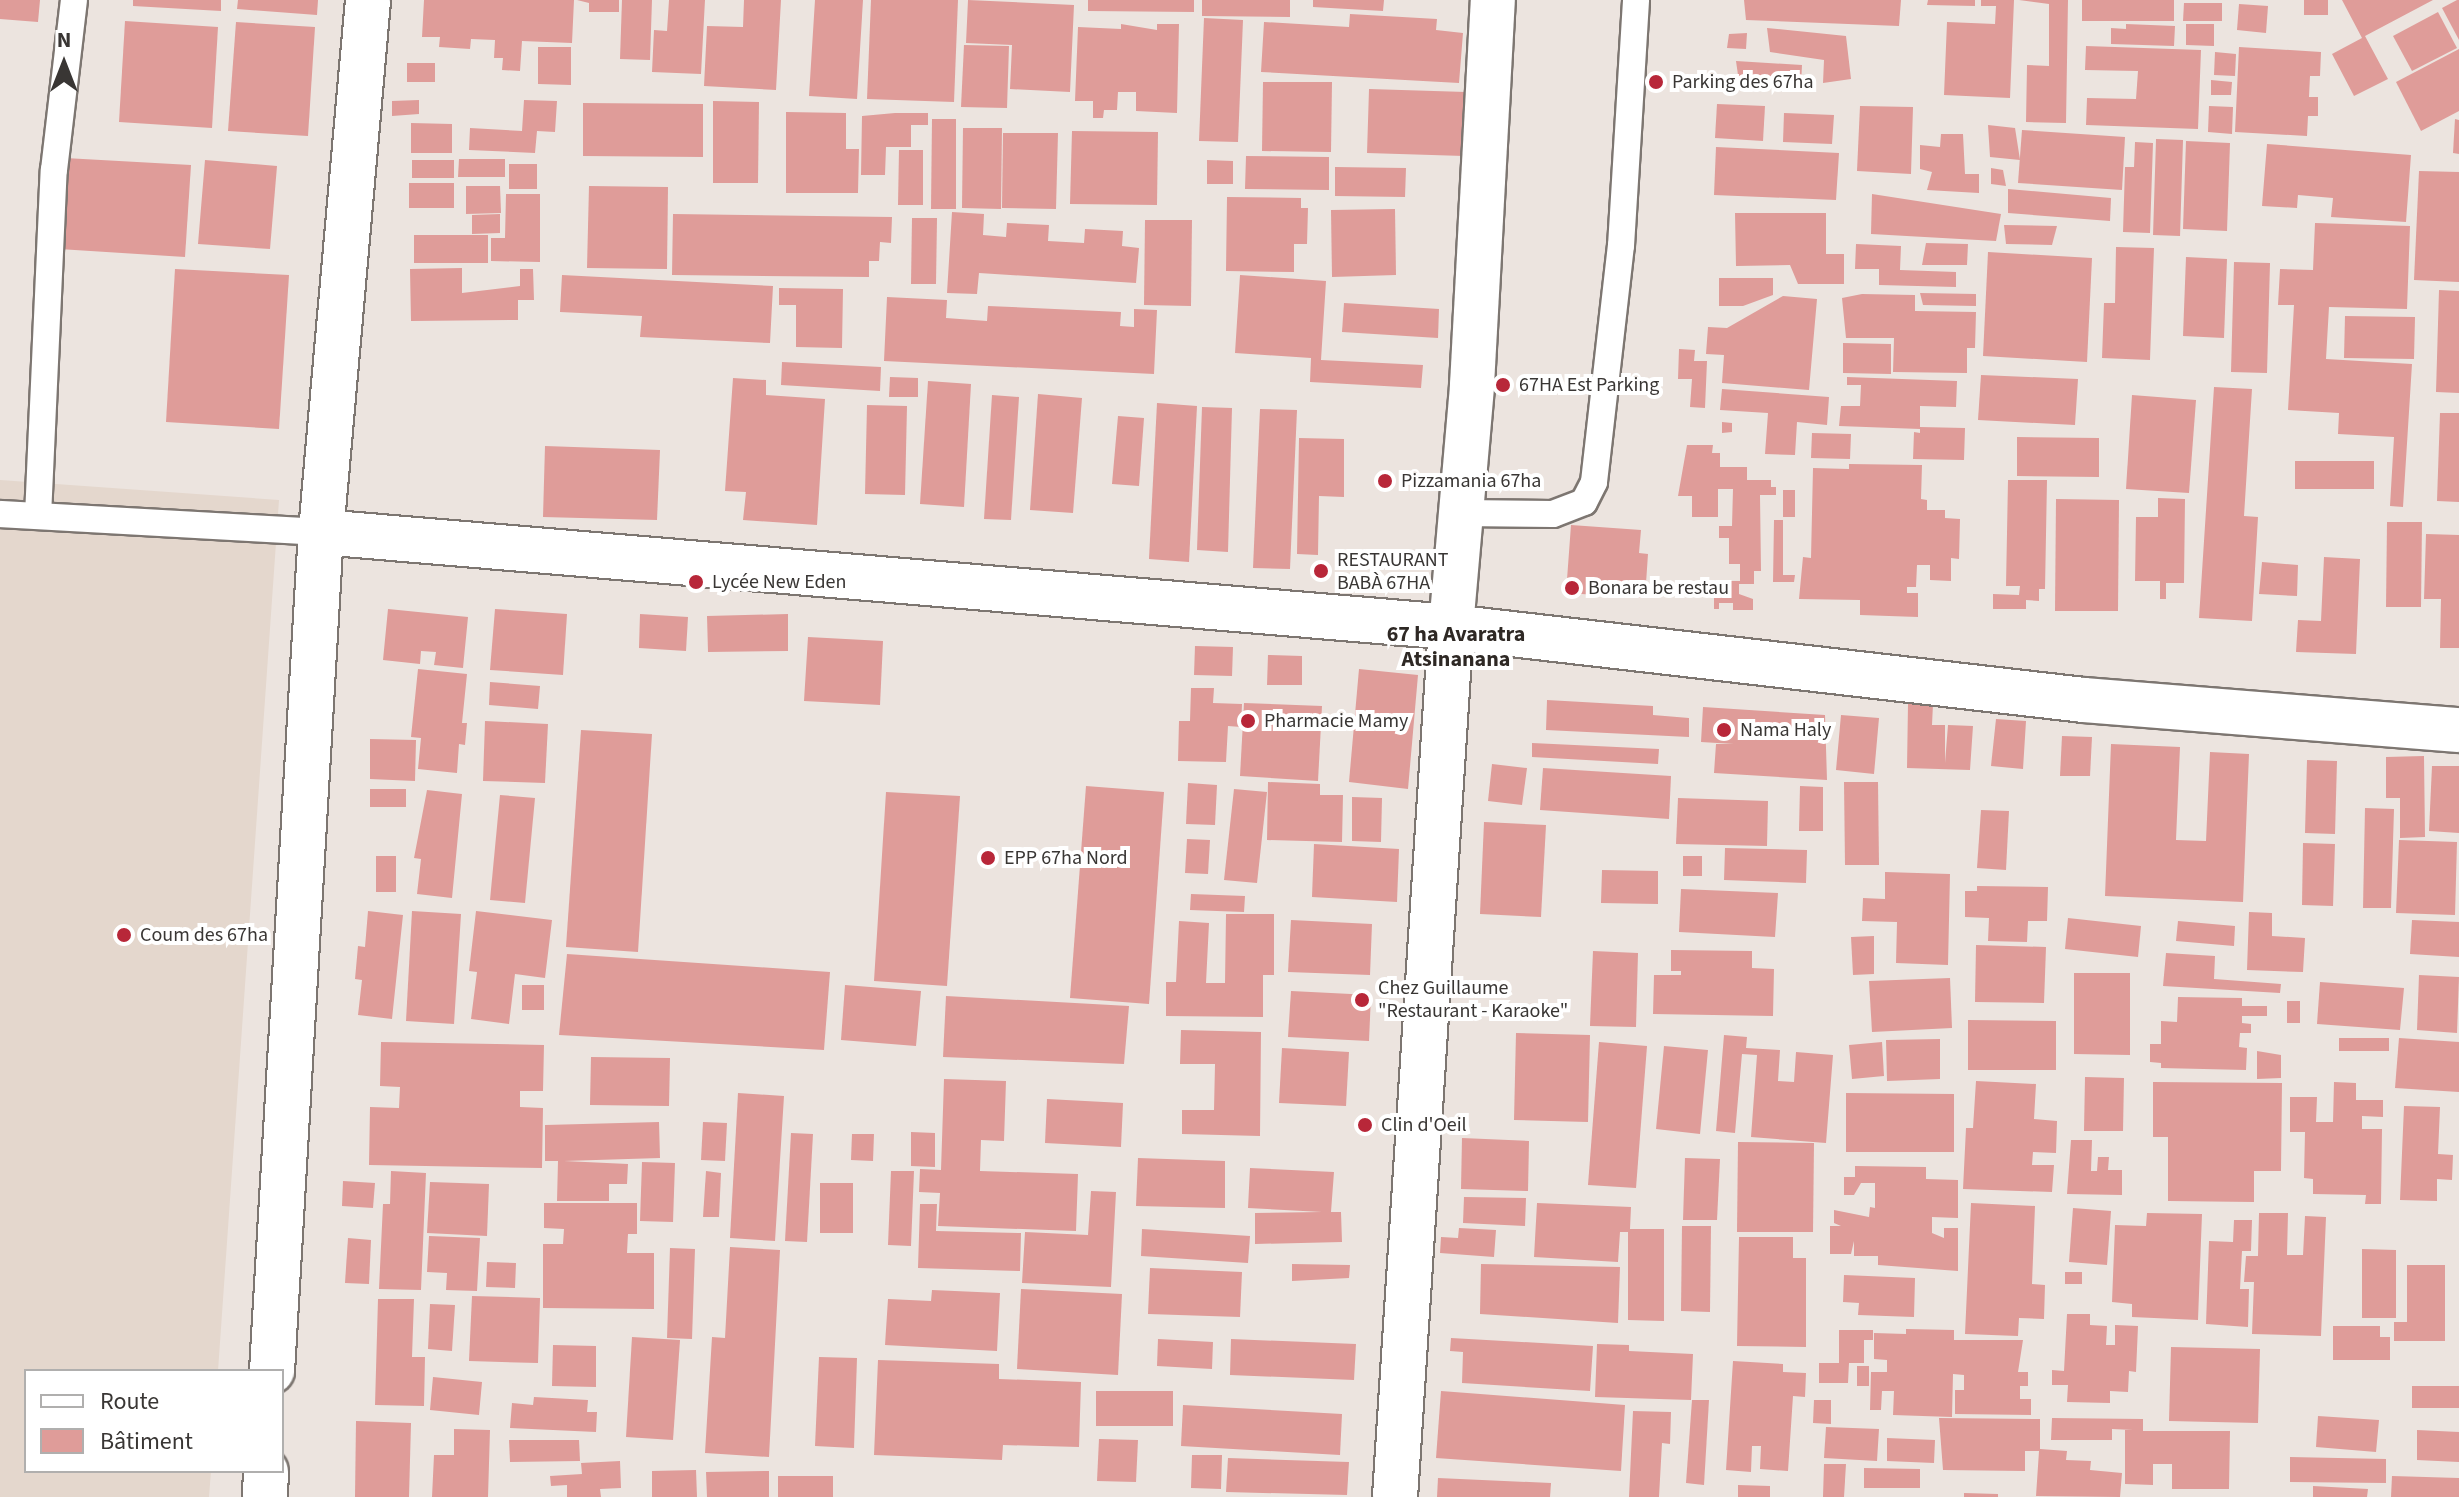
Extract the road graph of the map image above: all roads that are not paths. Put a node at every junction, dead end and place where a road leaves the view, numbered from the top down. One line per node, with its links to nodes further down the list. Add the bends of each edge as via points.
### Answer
1 (74, 0): 7 (lane, via 51,201)
2 (368, 0): 8 (street)
3 (1493, 0): 5 (street)
4 (1636, 0): 5 (lane, via 1621,246 1594,482 1584,502 1553,514)
5 (1461, 513): 9 (street)
6 (0, 514): 7 (lane)
7 (38, 516): 8 (lane)
8 (321, 532): 9 (street); 11 (street)
9 (1451, 627): 10 (street, via 2084,700); 14 (street)
10 (2459, 730)
11 (272, 1369)
12 (266, 1473): 13 (street)
13 (265, 1497)
14 (1395, 1497)

